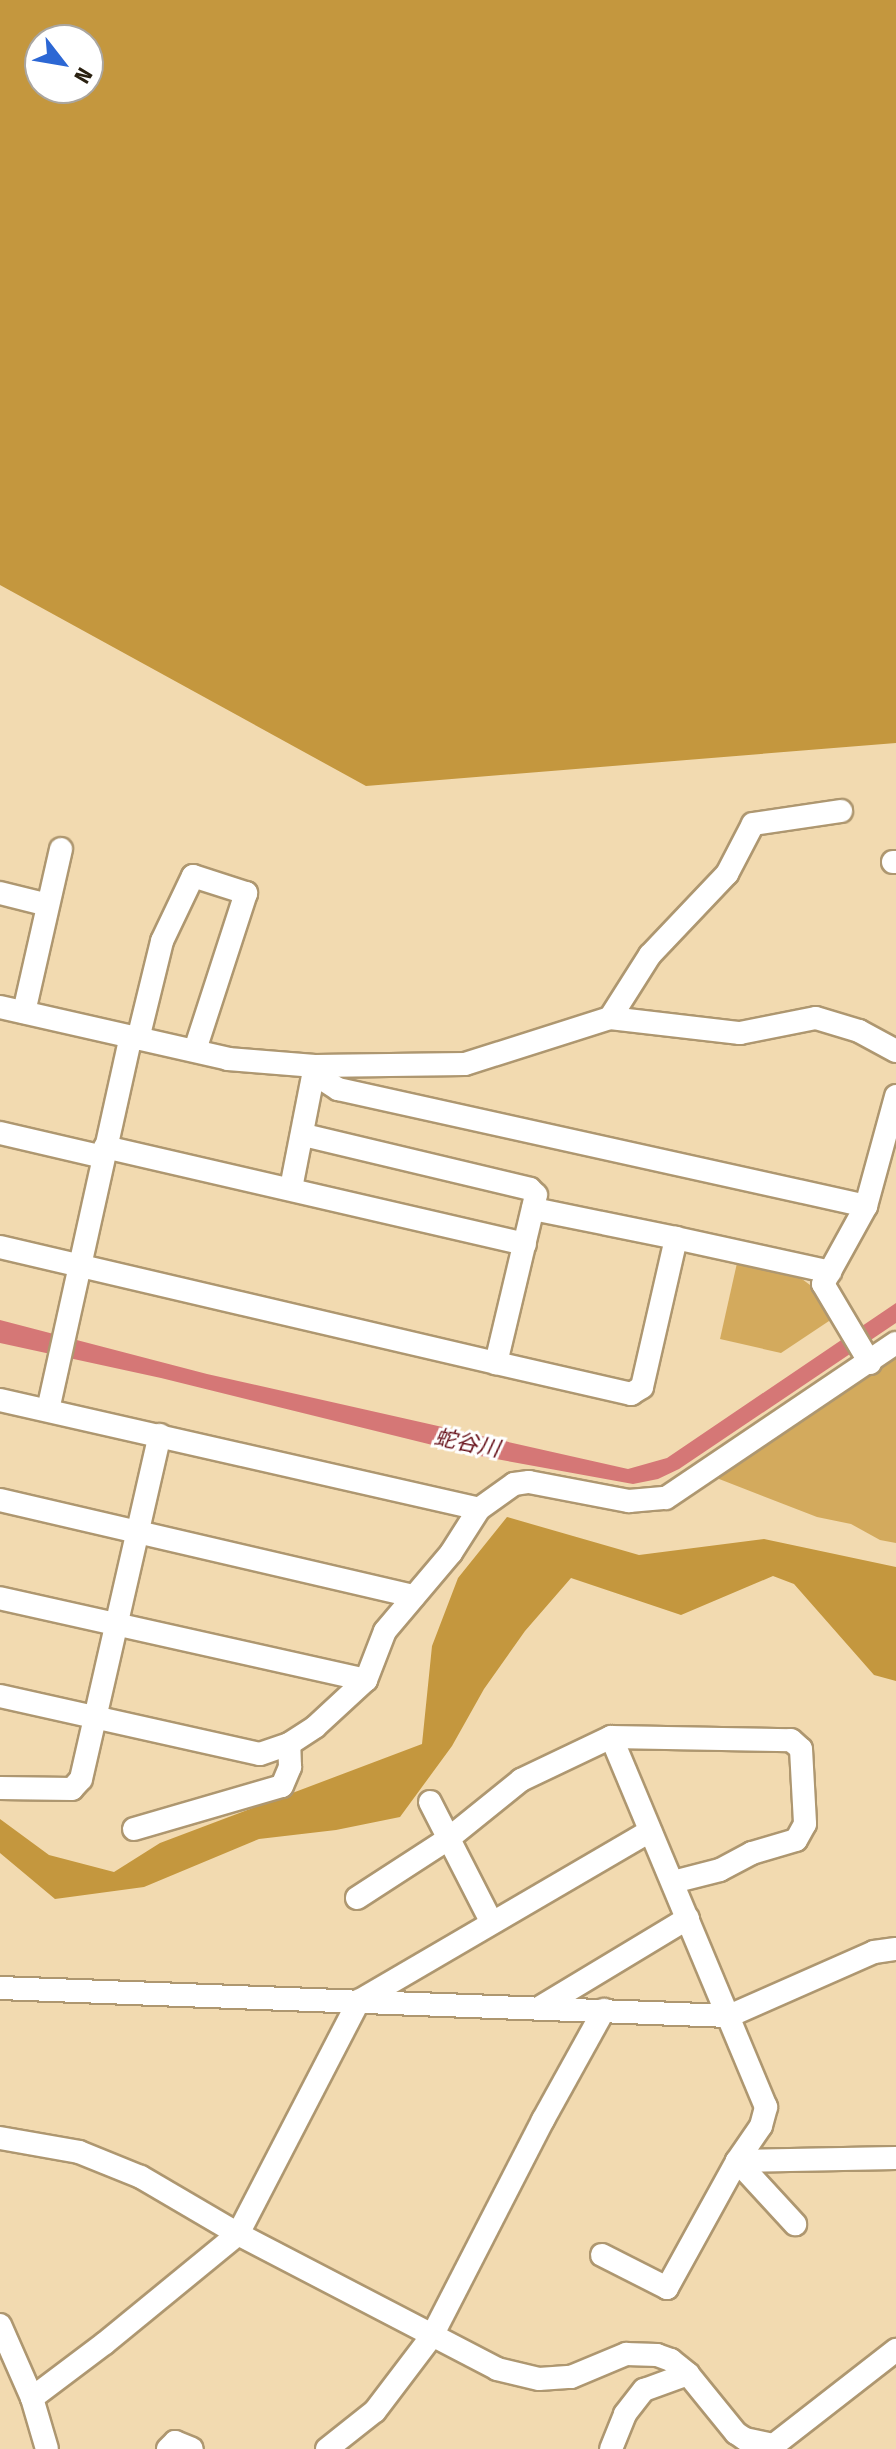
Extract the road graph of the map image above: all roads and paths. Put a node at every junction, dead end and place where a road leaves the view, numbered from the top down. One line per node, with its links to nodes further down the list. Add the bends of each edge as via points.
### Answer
1 (841, 811): 7 (street, via 753,824 727,874 650,955)
2 (61, 849): 4 (street)
3 (0, 893): 4 (street)
4 (48, 905): 6 (street)
5 (0, 1007): 6 (street)
6 (24, 1012): 8 (street)
7 (610, 1018): 10 (street, via 740,1033 816,1018 859,1031); 11 (street, via 465,1064)
8 (134, 1038): 9 (street); 9 (street, via 162,941 193,876 246,893); 15 (street)
9 (195, 1050): 11 (street, via 228,1059)
10 (896, 1051)
11 (315, 1066): 14 (street); 17 (street, via 338,1089)
12 (896, 1096): 17 (street)
13 (0, 1133): 15 (street)
14 (304, 1135): 16 (street); 18 (street, via 530,1189 536,1195)
15 (104, 1152): 16 (street); 22 (street)
16 (291, 1188): 20 (street)
17 (866, 1206): 23 (street)
18 (533, 1209): 19 (street); 20 (street)
19 (676, 1238): 23 (street); 26 (street, via 642,1387 631,1394)
20 (525, 1244): 26 (street)
21 (0, 1247): 22 (street)
22 (79, 1266): 26 (street); 28 (street)
23 (830, 1272): 25 (street, via 823,1284)
24 (896, 1343): 25 (street)
25 (868, 1359): 31 (street, via 666,1498 629,1501 529,1482 514,1484)
26 (496, 1363)
27 (0, 1400): 28 (street)
28 (48, 1410): 29 (street)
29 (160, 1435): 31 (street); 32 (street)
30 (0, 1500): 32 (street)
31 (479, 1509): 33 (street)
32 (138, 1533): 33 (street); 35 (street)
33 (414, 1596): 36 (street, via 385,1631)
34 (0, 1598): 35 (street)
35 (118, 1625): 36 (street); 38 (street)
36 (366, 1680): 40 (street)
37 (0, 1696): 38 (street)
38 (96, 1718): 40 (street, via 260,1754); 41 (street, via 81,1779 72,1789)
39 (611, 1737): 44 (street); 45 (street, via 521,1780); 46 (street, via 791,1740 801,1749 805,1824 796,1840)
40 (289, 1744): 43 (street, via 290,1767 282,1786)
41 (0, 1788)
42 (430, 1802): 45 (street)
43 (134, 1829)
44 (650, 1831): 46 (street); 49 (street)
45 (448, 1839): 47 (street); 49 (street)
46 (673, 1882): 48 (street)
47 (357, 1898)
48 (688, 1918): 53 (street); 55 (street)
49 (491, 1921): 52 (street)
50 (896, 1949): 55 (street, via 874,1952)
51 (0, 1988): 52 (street)
52 (359, 2001): 53 (street); 60 (street)
53 (539, 2008): 54 (street)
54 (604, 2010): 55 (street); 63 (street)
55 (729, 2016): 58 (street, via 766,2107 761,2126)
56 (0, 2138): 60 (street, via 79,2152 113,2164)
57 (896, 2158): 58 (street)
58 (737, 2161): 59 (street); 61 (street, via 667,2288)
59 (795, 2224)
60 (238, 2234): 63 (street); 66 (street)
61 (602, 2255)
62 (0, 2325): 66 (street)
63 (432, 2336): 65 (street, via 497,2369 539,2379 571,2377 626,2354 657,2355); 70 (street, via 375,2411)
64 (896, 2350): 65 (street, via 774,2445 736,2433)
65 (688, 2374): 71 (street, via 644,2390 625,2414)
66 (32, 2398): 67 (street)
67 (47, 2449)
68 (168, 2449): 69 (street, via 175,2442)
69 (192, 2449)
70 (327, 2449)
71 (611, 2449)

